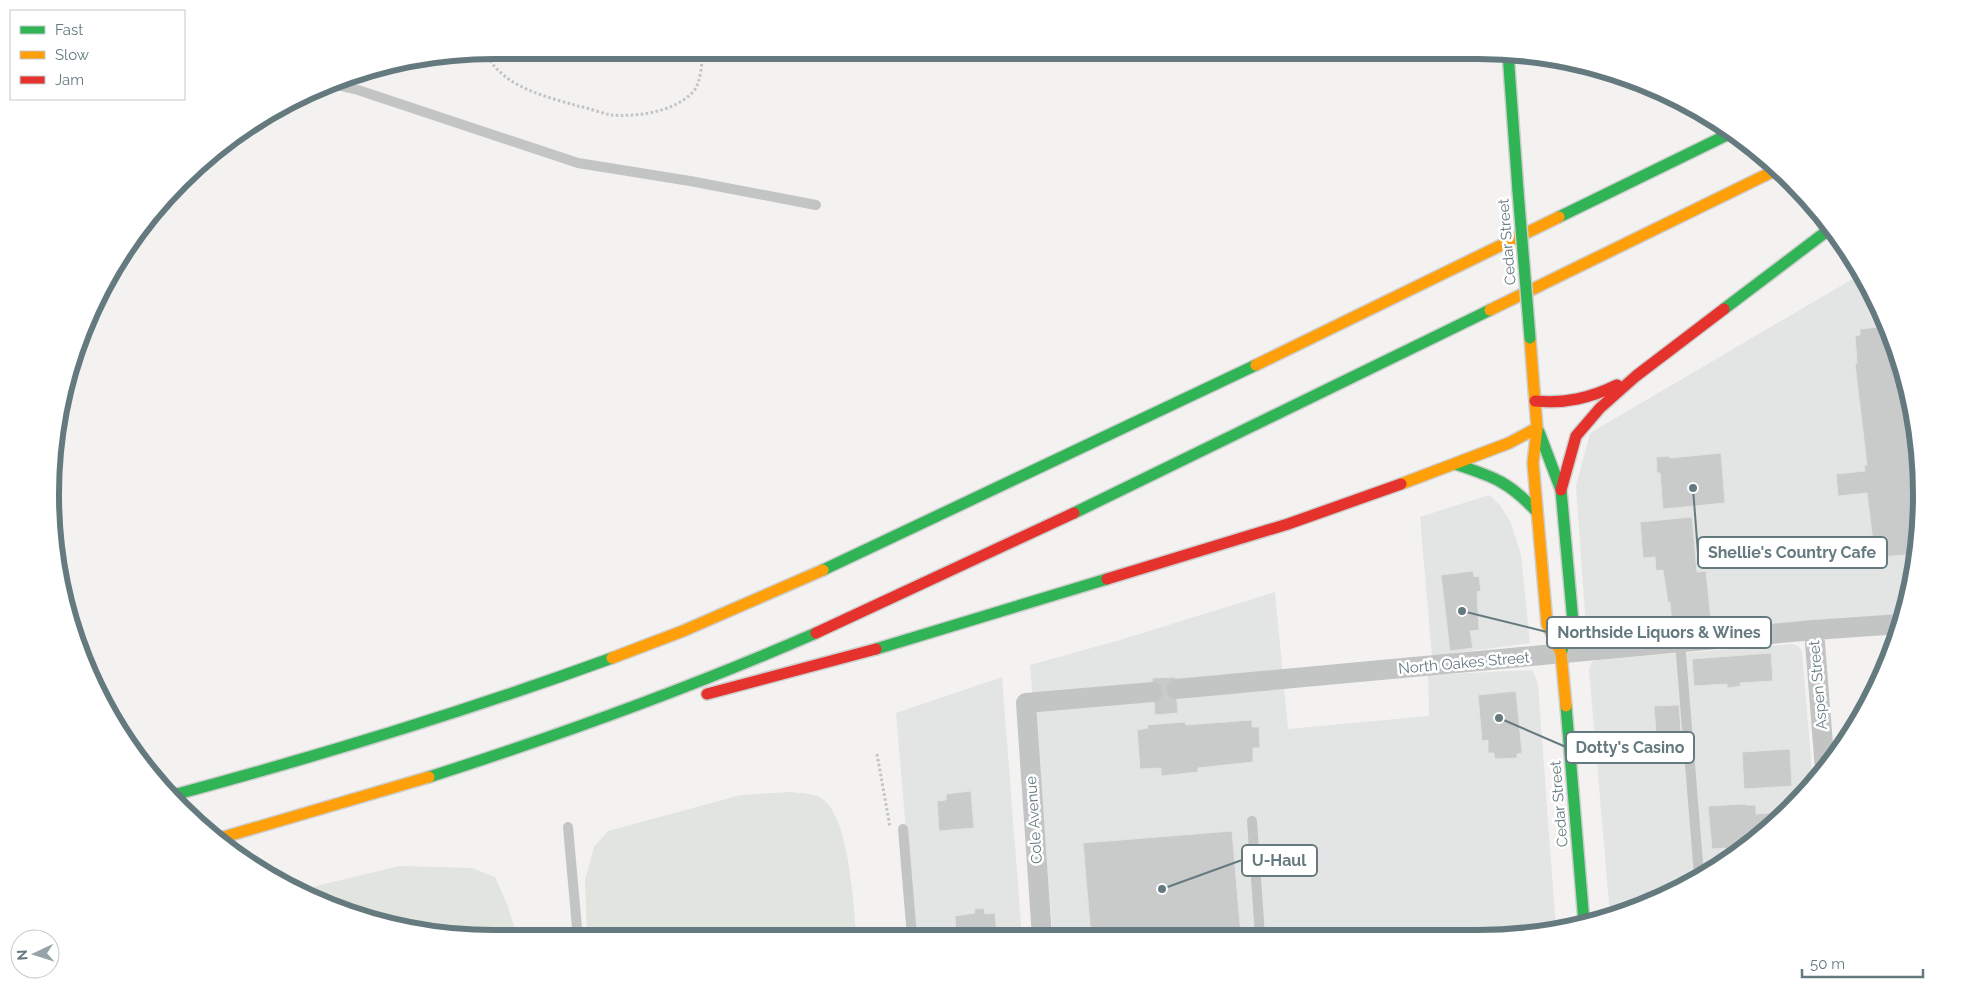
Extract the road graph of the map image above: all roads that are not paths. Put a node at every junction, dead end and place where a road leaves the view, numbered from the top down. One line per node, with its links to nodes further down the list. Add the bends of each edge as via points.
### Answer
1 (1509, 60): 8 (main road, Cedar Street, bridge)
2 (342, 86): 5 (lane, via 578,163)
3 (1725, 136): 21 (main road, via 1125,428 766,596 615,657 484,703 332,751)
4 (1771, 172): 19 (main road, via 945,575 728,670)
5 (816, 205)
6 (1825, 232): 7 (main road)
7 (1636, 376): 8 (main road, via 1578,400 1557,403); 11 (main road, via 1600,408 1576,436)
8 (1535, 400): 9 (main road, Cedar Street)
9 (1537, 428): 10 (main road); 11 (main road, Cedar Street); 12 (main road, Cedar Street, via 1533,463)
10 (1455, 464): 12 (main road, via 1497,478 1520,494); 19 (main road, via 1288,524 836,660)
11 (1561, 490): 16 (main road, Cedar Street, via 1573,622)
12 (1537, 512): 16 (main road, Cedar Street, via 1547,624)
13 (1893, 624): 14 (street, North Oakes Street)
14 (1814, 630): 15 (street, North Oakes Street); 20 (street, Aspen Street)
15 (1680, 642): 16 (street, North Oakes Street); 28 (lane)
16 (1561, 653): 17 (street, North Oakes Street); 29 (main road, Cedar Street)
17 (1176, 689)
18 (1153, 692): 32 (street, Cole Avenue, via 1026,703)
19 (561, 732): 27 (main road, via 391,789)
20 (1824, 759)
21 (198, 788): 22 (main road); 23 (main road)
22 (174, 790)
23 (178, 794)
24 (1252, 822): 33 (lane)
25 (568, 827): 30 (lane)
26 (903, 830): 31 (lane)
27 (224, 836)
28 (1699, 870)
29 (1584, 917)
30 (577, 930)
31 (911, 930)
32 (1042, 930)
33 (1260, 930)

